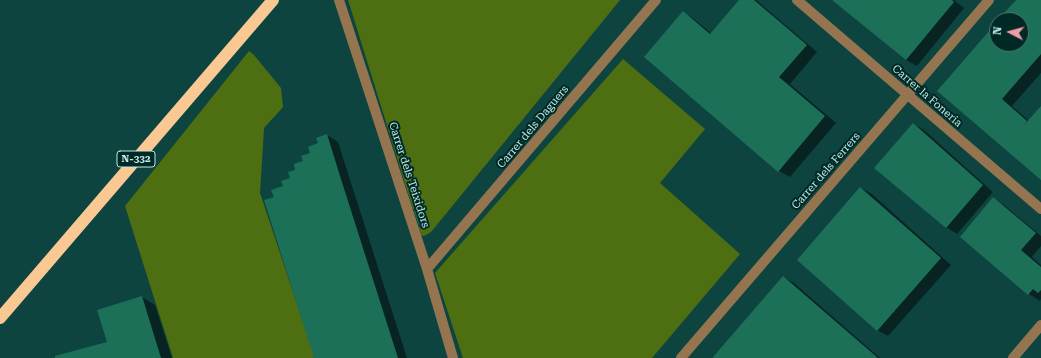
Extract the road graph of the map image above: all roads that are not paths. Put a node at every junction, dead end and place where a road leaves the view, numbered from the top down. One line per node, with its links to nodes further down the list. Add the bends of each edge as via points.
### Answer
1 (273, 0): 9 (highway, N-332)
2 (339, 0): 8 (street, Carrer dels Teixidors)
3 (656, 0): 8 (street, Carrer dels Daguers)
4 (798, 0): 6 (street, Carrer la Foneria)
5 (988, 0): 6 (street, Carrer dels Ferrers)
6 (907, 95): 7 (street, Carrer la Foneria); 12 (street, Carrer dels Ferrers)
7 (1041, 209)
8 (427, 269): 11 (street, Carrer dels Teixidors)
9 (0, 318)
10 (1041, 325): 13 (street)
11 (453, 358)
12 (681, 358)
13 (1013, 358)

